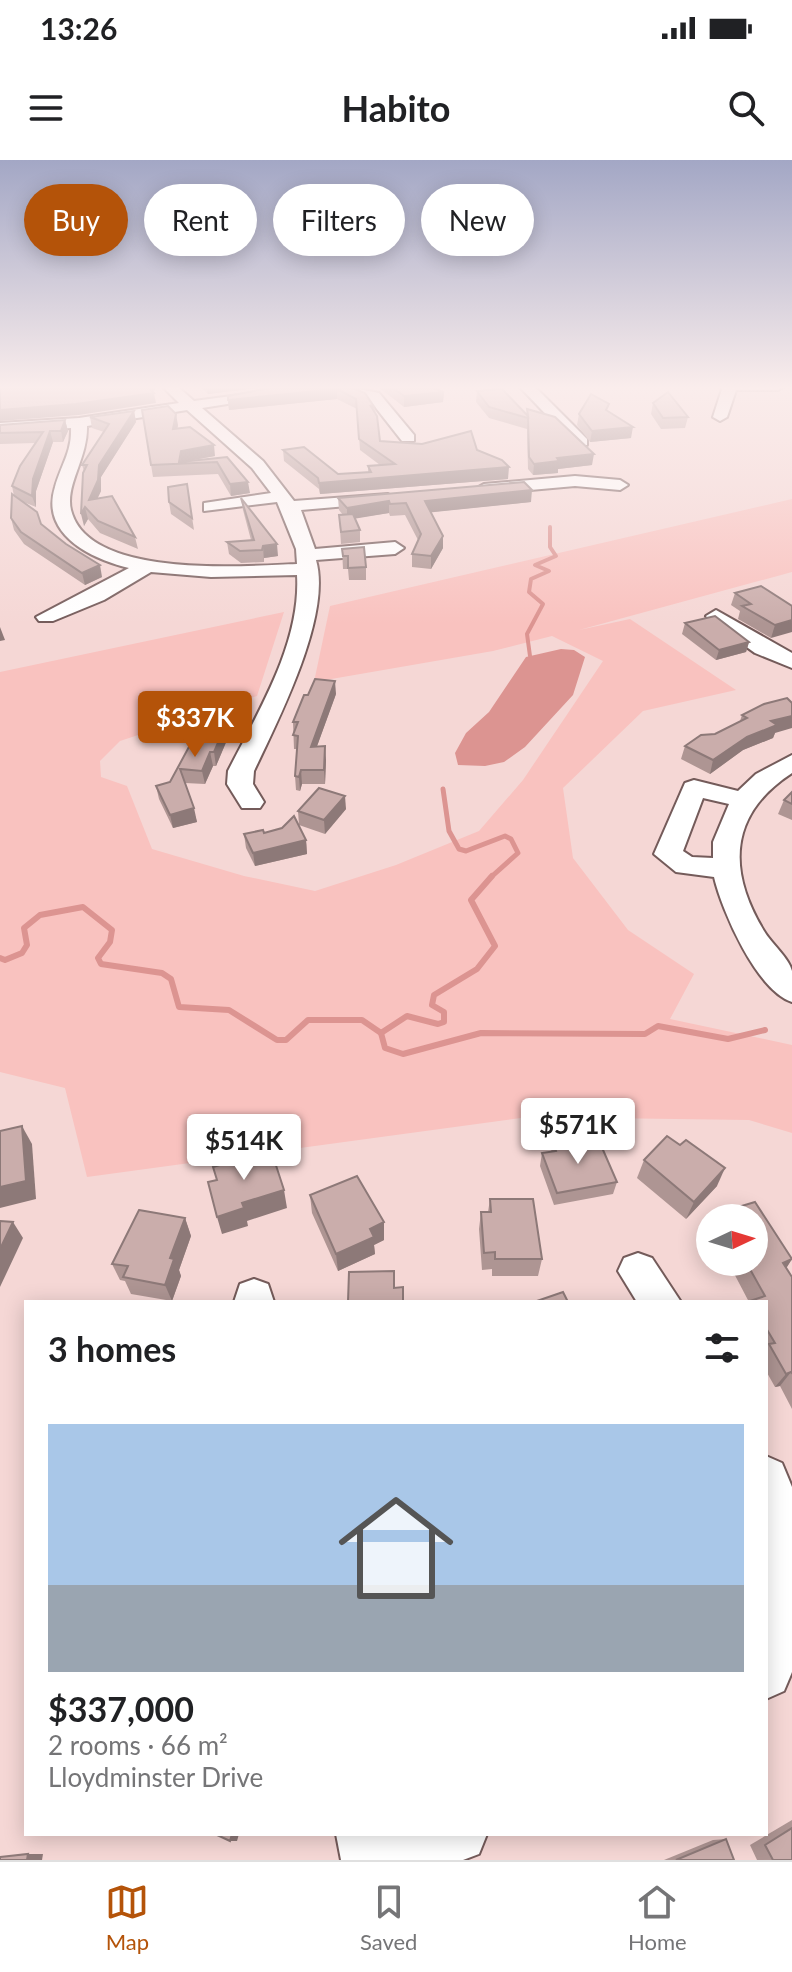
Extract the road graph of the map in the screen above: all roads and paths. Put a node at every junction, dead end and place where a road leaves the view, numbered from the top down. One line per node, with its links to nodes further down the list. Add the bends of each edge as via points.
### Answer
1 (72, 465): 10 (street, via 60,491 62,515 73,533 88,546)
2 (255, 465): 6 (street)
3 (620, 485): 4 (street, via 575,481)
4 (465, 491)
5 (402, 496): 6 (street)
6 (287, 501): 7 (street); 9 (street)
7 (210, 507)
8 (395, 548): 9 (street)
9 (309, 562): 10 (street, via 189,572); 16 (street, via 307,603 289,669 241,771 240,784)
10 (147, 566): 12 (street, via 97,596)
11 (716, 616): 13 (street)
12 (46, 617)
13 (792, 661)
14 (792, 763): 15 (street)
15 (744, 800): 17 (street, via 727,839); 17 (street, via 694,788 668,854 686,866)
16 (251, 802)
17 (728, 868): 18 (street, via 729,892 740,920)
18 (792, 990)
19 (638, 1271): 20 (street)
20 (660, 1300)
21 (768, 1483): 22 (street, via 791,1575 776,1659)
22 (768, 1670)
23 (364, 1836): 25 (street)
24 (454, 1836): 26 (street)
25 (369, 1860)
26 (394, 1860)

